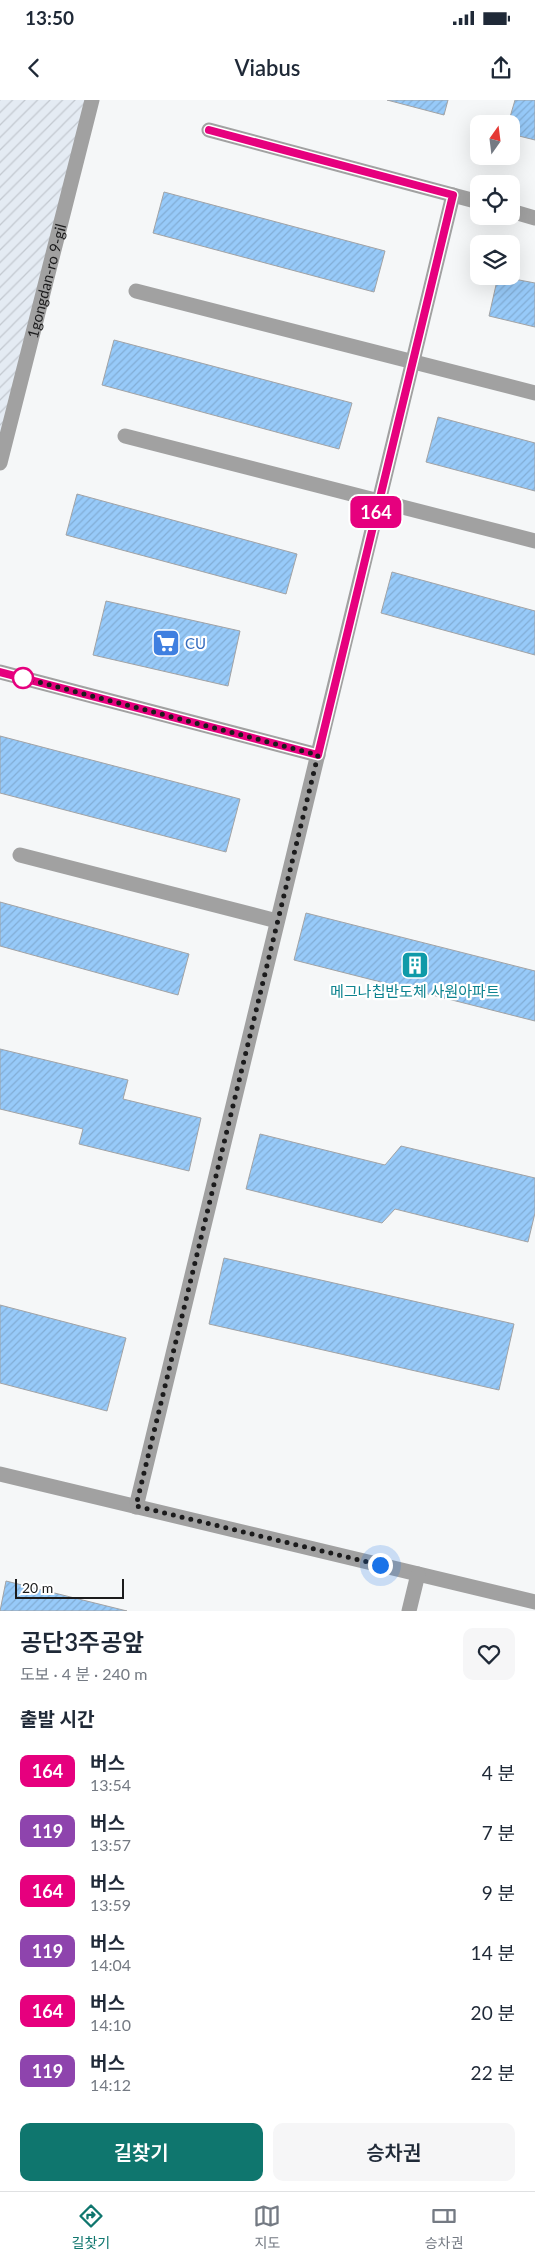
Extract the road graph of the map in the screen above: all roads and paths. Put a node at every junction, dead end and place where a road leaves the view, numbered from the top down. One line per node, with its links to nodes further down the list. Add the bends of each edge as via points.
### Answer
1 (92, 100): 11 (street, 1gongdan-ro 9-gil)
2 (209, 130): 3 (street)
3 (453, 195): 4 (street); 8 (street)
4 (470, 200)
5 (520, 214): 6 (street)
6 (535, 218)
7 (136, 291): 8 (street)
8 (413, 362): 9 (street); 12 (street)
9 (535, 393)
10 (125, 436): 12 (street)
11 (0, 462)
12 (379, 501): 13 (street); 15 (street)
13 (535, 541)
14 (0, 672): 15 (street)
15 (318, 755): 17 (street)
16 (20, 855): 17 (street)
17 (277, 921): 19 (street)
18 (0, 1474): 19 (street)
19 (136, 1506): 20 (street)
20 (418, 1574): 21 (street); 22 (street)
21 (535, 1602)
22 (408, 1611)

